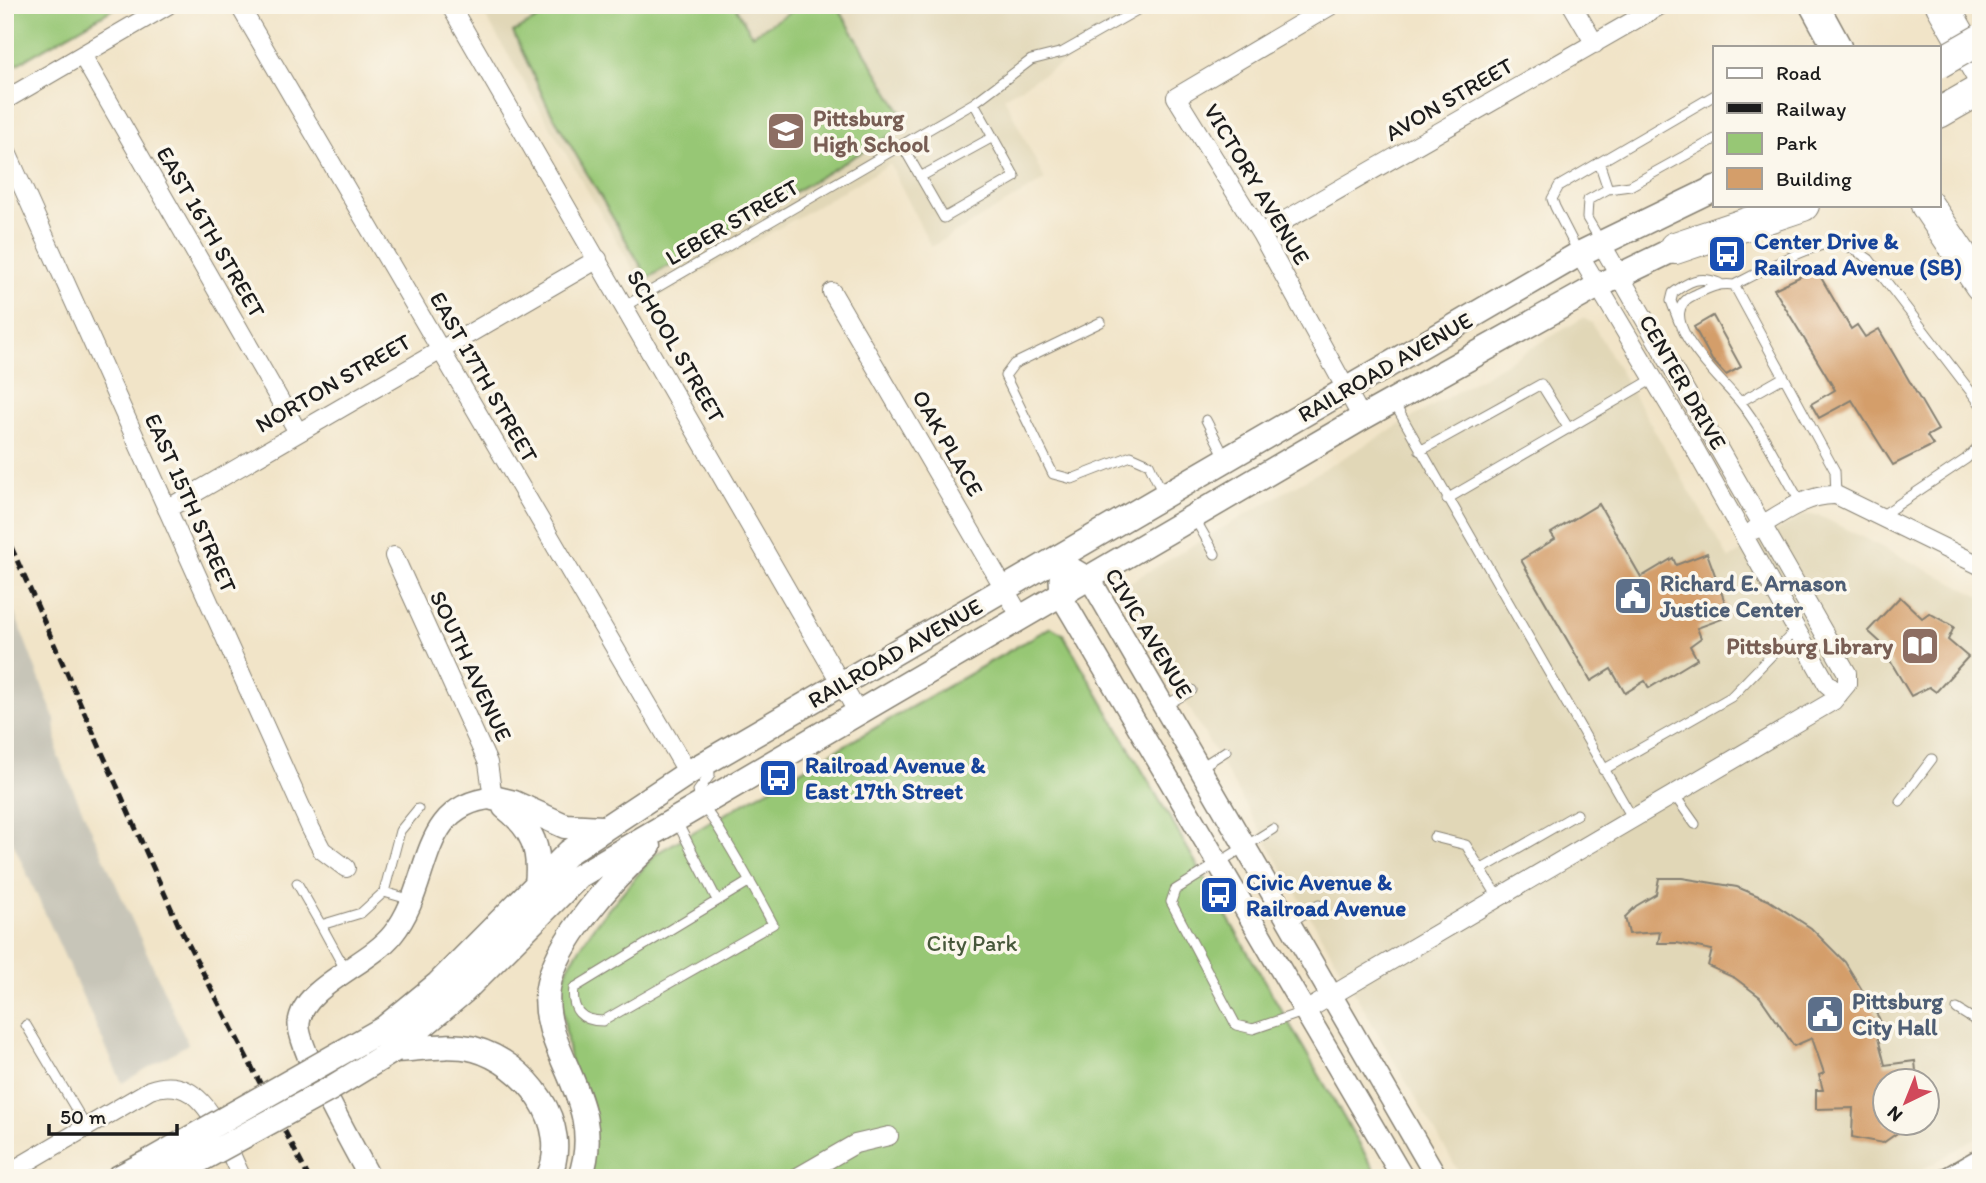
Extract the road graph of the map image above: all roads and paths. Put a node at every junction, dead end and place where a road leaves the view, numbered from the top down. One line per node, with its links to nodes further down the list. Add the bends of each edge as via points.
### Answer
1 (168, 5): 13 (street)
2 (239, 5): 44 (street, EAST 17TH STREET)
3 (1146, 5): 19 (lane, LEBER STREET, via 1063,52 1031,60)
4 (1332, 5): 32 (street, VICTORY AVENUE, via 1177,97)
5 (1572, 5): 11 (street)
6 (1661, 5): 11 (street, AVON STREET)
7 (1814, 5): 12 (main road)
8 (1941, 5): 15 (highway)
9 (457, 8): 35 (street, SCHOOL STREET)
10 (1981, 39): 14 (highway, bridge)
11 (1595, 44): 32 (street, AVON STREET)
12 (1836, 46)
13 (82, 55): 18 (street); 54 (street, EAST 16TH STREET)
14 (1940, 62)
15 (1981, 73)
16 (1981, 89): 20 (highway)
17 (1713, 96): 25 (lane)
18 (5, 100)
19 (974, 103): 21 (lane); 23 (lane, LEBER STREET)
20 (1940, 112)
21 (993, 137): 26 (lane); 26 (lane, via 1015,177 944,218)
22 (1713, 140): 27 (lane, via 1630,186)
23 (902, 145): 26 (lane); 41 (lane, LEBER STREET)
24 (5, 148): 62 (street, EAST 15TH STREET)
25 (1599, 162): 27 (lane); 33 (lane, via 1559,186 1552,199)
26 (920, 177)
27 (1608, 189): 33 (lane, via 1586,204)
28 (1713, 189): 33 (main road, RAILROAD AVENUE)
29 (1764, 206): 34 (main road, RAILROAD AVENUE)
30 (1800, 206): 34 (highway)
31 (1926, 207): 39 (highway)
32 (1261, 234): 47 (street, VICTORY AVENUE)
33 (1590, 248): 36 (street, CENTER DRIVE); 36 (street, CENTER DRIVE); 47 (main road, RAILROAD AVENUE)
34 (1675, 248): 36 (main road, RAILROAD AVENUE)
35 (598, 259): 41 (street, SCHOOL STREET); 44 (street, NORTON STREET)
36 (1609, 280): 46 (street, CENTER DRIVE); 48 (main road, RAILROAD AVENUE); 65 (street, CENTER DRIVE)
37 (1719, 283): 38 (lane); 43 (lane, via 1689,297); 43 (lane, via 1697,279 1673,293 1671,301)
38 (1734, 285): 45 (lane); 50 (lane, via 1780,261 1834,243 1849,246 1869,259)
39 (1981, 285)
40 (832, 292): 72 (street, OAK PLACE)
41 (625, 306): 76 (street, SCHOOL STREET)
42 (1101, 322): 59 (lane, via 1014,365 1005,376 1052,474 1072,479 1131,456 1149,464)
43 (1679, 322): 49 (lane, via 1704,365)
44 (440, 349): 54 (street, NORTON STREET); 83 (street, EAST 17TH STREET)
45 (1784, 377): 49 (lane); 58 (lane, via 1835,471)
46 (1653, 379): 53 (lane); 66 (street, CENTER DRIVE)
47 (1347, 389): 51 (street, VICTORY AVENUE); 57 (main road, RAILROAD AVENUE)
48 (1393, 402): 51 (main road, RAILROAD AVENUE); 56 (lane)
49 (1740, 402): 61 (lane)
50 (1981, 405)
51 (1362, 418): 64 (main road, RAILROAD AVENUE)
52 (1206, 420): 57 (lane)
53 (1569, 429): 56 (lane, via 1541,384); 60 (lane)
54 (298, 432): 62 (street, NORTON STREET)
55 (1981, 444): 63 (lane)
56 (1420, 451): 60 (lane)
57 (1227, 461): 59 (main road, RAILROAD AVENUE)
58 (1836, 495): 61 (street, via 1820,495); 63 (street)
59 (1165, 497): 69 (main road, RAILROAD AVENUE)
60 (1447, 499): 85 (lane)
61 (1801, 503): 65 (street)
62 (167, 509): 99 (street, EAST 15TH STREET, via 310,829 322,850)
63 (1881, 516): 70 (street)
64 (1194, 517): 67 (lane); 71 (main road, RAILROAD AVENUE)
65 (1764, 524): 66 (street); 78 (street, CENTER DRIVE, via 1847,673 1847,684)
66 (1745, 536): 75 (street, CENTER DRIVE)
67 (1215, 554)
68 (394, 556): 87 (street, SOUTH AVENUE, via 488,762)
69 (1058, 559): 71 (street, CIVIC AVENUE); 72 (main road, RAILROAD AVENUE); 73 (street)
70 (1981, 566)
71 (1090, 579): 73 (main road, RAILROAD AVENUE); 79 (street, CIVIC AVENUE)
72 (1006, 588): 74 (street, OAK PLACE); 76 (main road, RAILROAD AVENUE)
73 (1062, 596): 74 (main road, RAILROAD AVENUE); 98 (street)
74 (1022, 619): 80 (main road, RAILROAD AVENUE)
75 (1796, 630): 78 (street, CENTER DRIVE, via 1827,684); 85 (lane, via 1731,698)
76 (841, 684): 80 (street, SCHOOL STREET); 83 (main road, RAILROAD AVENUE)
77 (1192, 690): 79 (lane)
78 (1839, 694): 86 (street)
79 (1163, 707): 84 (street, CIVIC AVENUE)
80 (858, 713): 90 (main road, RAILROAD AVENUE)
81 (1226, 751): 84 (lane)
82 (1932, 759): 88 (lane)
83 (698, 767): 90 (lane, via 710,775); 94 (main road, RAILROAD AVENUE)
84 (1199, 768): 97 (street, CIVIC AVENUE)
85 (1603, 770): 92 (lane)
86 (1675, 796): 92 (street); 93 (lane)
87 (494, 798): 94 (main road, via 565,826); 103 (main road, via 532,834 539,866); 106 (street, via 474,800 451,811 439,828)
88 (1900, 801)
89 (418, 809): 104 (lane, via 400,831)
90 (690, 811): 101 (lane); 107 (lane); 117 (main road, RAILROAD AVENUE, via 579,876 463,992); 128 (main road, via 615,879 572,935 548,988 554,1031 587,1123 588,1149)
91 (1577, 814): 100 (lane)
92 (1633, 820): 105 (street)
93 (1695, 824)
94 (602, 828): 103 (main road, RAILROAD AVENUE)
95 (1273, 829): 97 (lane)
96 (1434, 837): 100 (lane, via 1466,845)
97 (1244, 846): 98 (lane); 109 (street, CIVIC AVENUE)
98 (1218, 861): 114 (street); 114 (lane, via 1175,890 1171,902 1236,1025 1254,1029)
99 (346, 868)
100 (1482, 869): 105 (lane)
101 (750, 881): 107 (lane); 107 (lane, via 773,924 603,1021 589,1021 576,1011 574,988)
102 (297, 883): 110 (lane)
103 (537, 884): 117 (main road, RAILROAD AVENUE)
104 (384, 892): 106 (lane); 110 (lane, via 361,913)
105 (1499, 899): 112 (street)
106 (413, 900): 111 (street, via 391,937)
107 (717, 900)
108 (1319, 905): 109 (lane)
109 (1289, 923): 112 (street, CIVIC AVENUE)
110 (320, 925): 111 (lane)
111 (347, 972): 126 (street, via 316,991 306,1003 299,1034)
112 (1331, 996): 114 (street); 131 (street, CIVIC AVENUE)
113 (1957, 1009): 115 (lane)
114 (1307, 1010): 130 (street)
115 (1981, 1024)
116 (26, 1025): 118 (lane)
117 (388, 1040): 121 (main road, RAILROAD AVENUE, bridge); 127 (main road, via 472,1049 520,1074 550,1117 554,1151)
118 (87, 1128): 122 (street); 125 (street, via 150,1090 167,1084 185,1087 202,1101)
119 (890, 1136): 129 (street, via 855,1144)
120 (1981, 1159): 123 (street)
121 (160, 1169): 124 (main road, RAILROAD AVENUE)
122 (5, 1175)
123 (1958, 1175)
124 (118, 1178)
125 (242, 1178)
126 (370, 1178)
127 (548, 1178)
128 (580, 1178)
129 (796, 1178)
130 (1403, 1178)
131 (1437, 1178)

